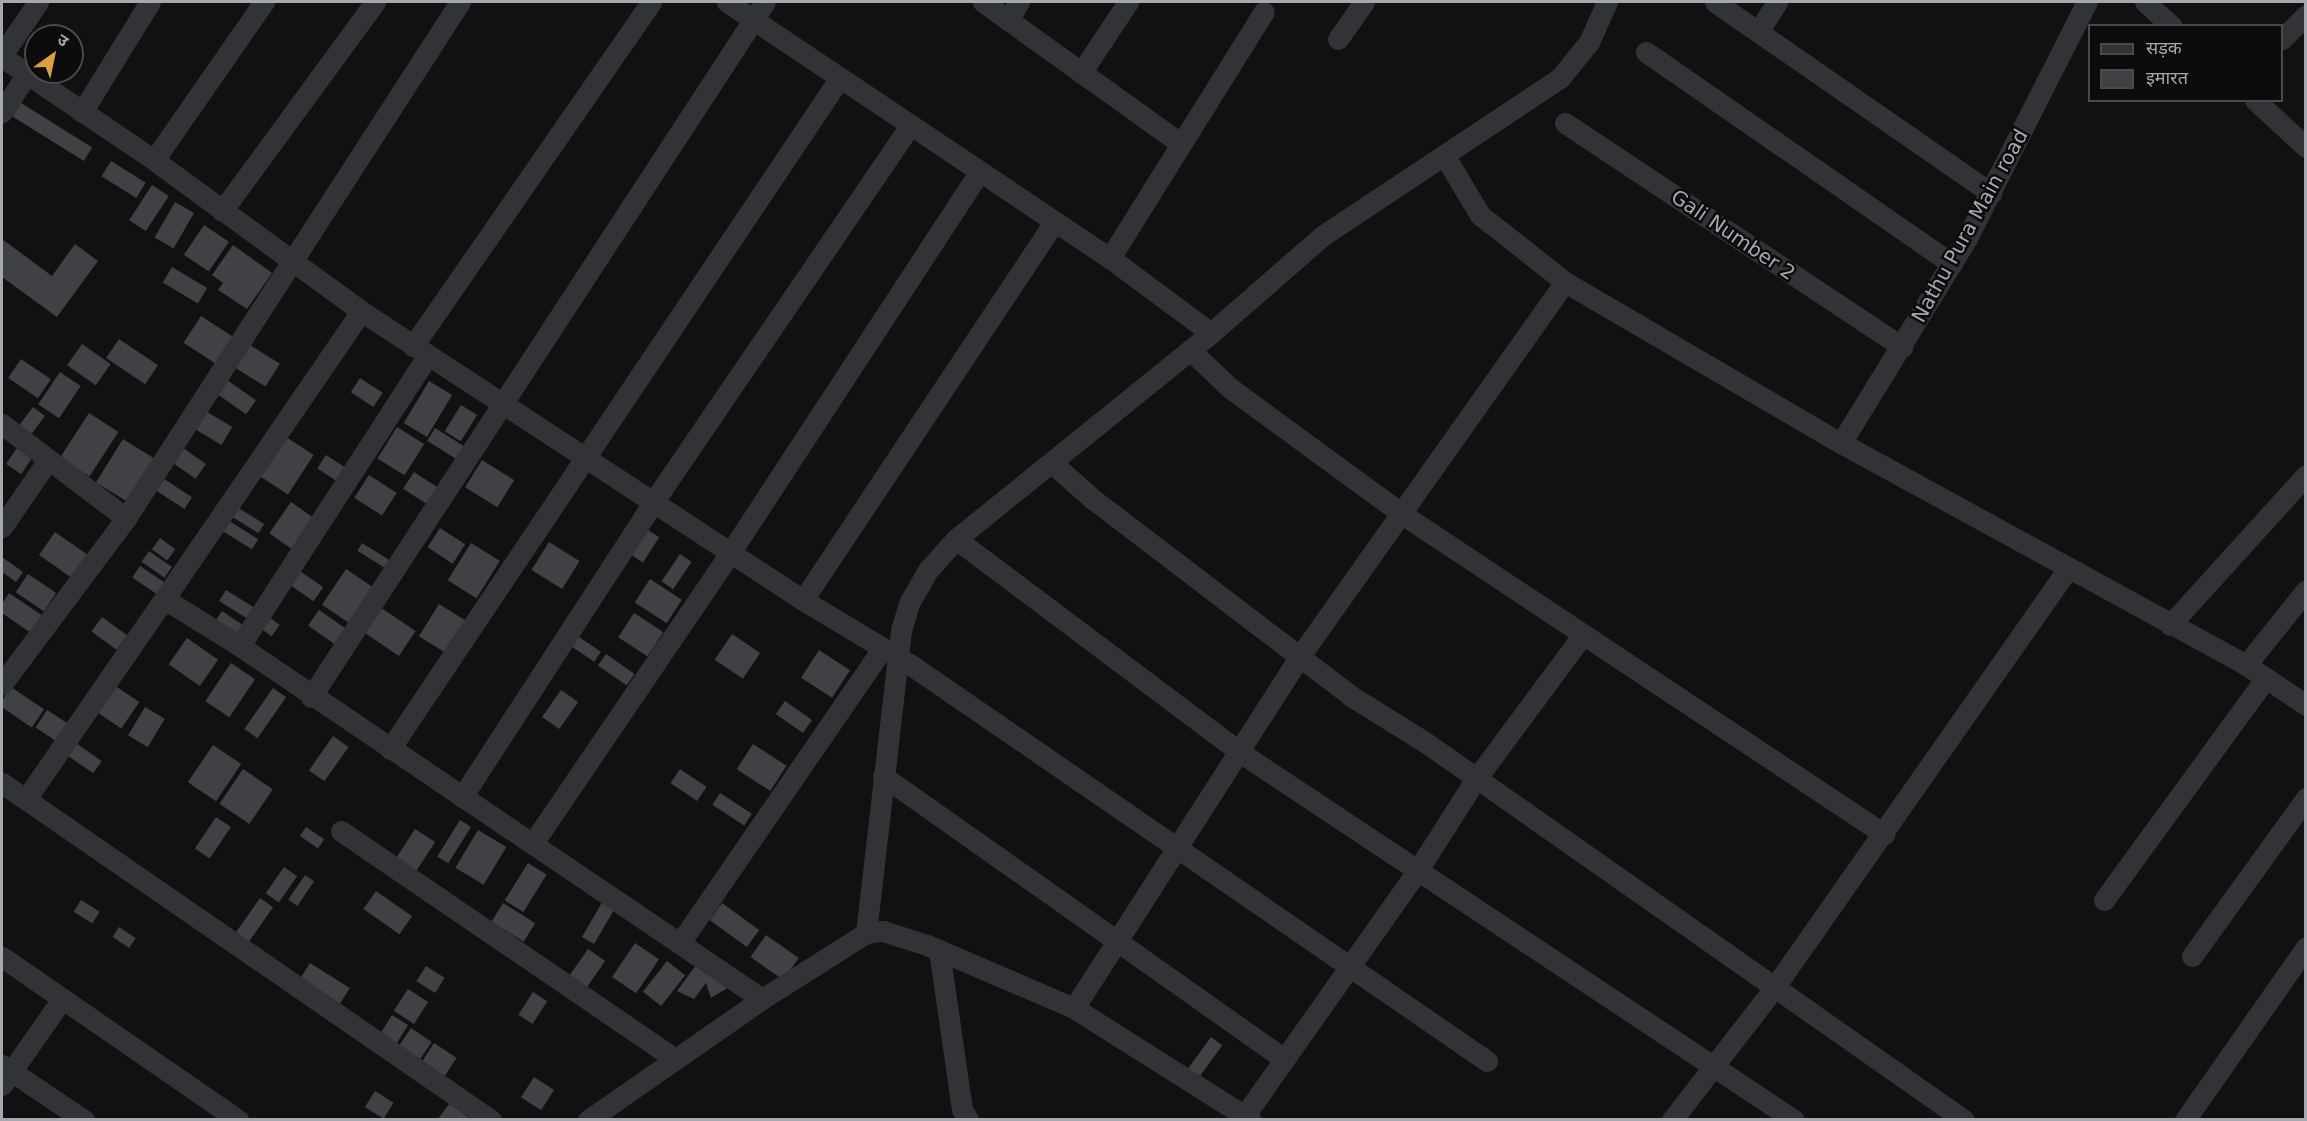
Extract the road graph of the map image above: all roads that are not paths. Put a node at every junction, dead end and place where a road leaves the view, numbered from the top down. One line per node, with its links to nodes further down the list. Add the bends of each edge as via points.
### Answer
1 (38, 2): 27 (street)
2 (150, 2): 35 (street)
3 (264, 2): 41 (street)
4 (375, 2): 44 (street)
5 (460, 2): 47 (street)
6 (651, 2): 53 (street)
7 (727, 2): 20 (street)
8 (765, 2): 20 (street)
9 (983, 2): 21 (street)
10 (1019, 2): 21 (street)
11 (1128, 2): 29 (street)
12 (1364, 2): 25 (street)
13 (1607, 2): 40 (street, via 1584,51 1560,78)
14 (1715, 2): 23 (street)
15 (1777, 2): 23 (street)
16 (2087, 2): 43 (street, Nathu Pura Main road)
17 (2145, 2): 22 (street)
18 (1264, 12): 38 (street)
19 (2306, 15): 24 (street)
20 (753, 19): 31 (street); 55 (street)
21 (1008, 20): 29 (street)
22 (2170, 24)
23 (1759, 30): 43 (street)
24 (2283, 38)
25 (1338, 39)
26 (1646, 52): 48 (street)
27 (2, 56): 28 (street)
28 (24, 72)
29 (1082, 73): 38 (street)
30 (24, 79): 34 (street)
31 (839, 79): 37 (street); 58 (street)
32 (41, 84): 35 (street)
33 (2256, 102): 39 (street)
34 (2, 112)
35 (82, 112): 41 (street)
36 (1565, 123): 52 (street, Gali Number 2)
37 (910, 126): 42 (street); 62 (street)
38 (1180, 143): 46 (street)
39 (2306, 147)
40 (1447, 159): 49 (street, via 1480,215); 51 (street, via 1322,236)
41 (154, 160): 44 (street)
42 (979, 173): 45 (street); 67 (street)
43 (1991, 193): 48 (street, Nathu Pura Main road)
44 (222, 211): 47 (street)
45 (1054, 222): 46 (street); 70 (street)
46 (1110, 258): 51 (street)
47 (289, 262): 50 (street); 64 (street)
48 (1952, 264): 52 (street, Nathu Pura Main road)
49 (1565, 282): 57 (street); 63 (street)
50 (361, 311): 53 (street); 71 (street)
51 (1211, 333): 54 (street)
52 (1902, 347): 57 (street, Nathu Pura Main road)
53 (420, 350): 55 (street); 74 (street)
54 (1193, 353): 60 (street); 63 (street, via 1230,388)
55 (502, 403): 58 (street); 80 (street)
56 (2, 424): 59 (street)
57 (1840, 443): 68 (street)
58 (587, 458): 62 (street); 82 (street)
59 (48, 460): 64 (street); 65 (street)
60 (1059, 469): 66 (street); 75 (street, via 1094,500)
61 (2306, 475): 72 (street)
62 (654, 501): 67 (street); 87 (street)
63 (1402, 514): 73 (street); 75 (street)
64 (126, 518): 79 (street)
65 (2, 526)
66 (963, 544): 76 (street, via 929,569 909,603); 83 (street)
67 (732, 550): 70 (street); 92 (street)
68 (2067, 570): 72 (street); 91 (street)
69 (2306, 590): 77 (street)
70 (803, 600): 76 (street)
71 (160, 605): 74 (street, via 171,603); 89 (street)
72 (2170, 624): 77 (street)
73 (1582, 636): 84 (street); 91 (street)
74 (240, 646): 80 (street)
75 (1300, 656): 83 (street); 84 (street, via 1351,696)
76 (897, 657): 85 (street); 93 (street); 98 (street)
77 (2246, 665): 78 (street)
78 (2266, 678): 81 (street); 95 (street)
79 (2, 684)
80 (311, 697): 82 (street)
81 (2306, 705)
82 (390, 749): 87 (street)
83 (1238, 751): 93 (street); 94 (street)
84 (1476, 778): 94 (street); 104 (street)
85 (888, 779): 96 (street); 97 (street)
86 (2, 783): 89 (street)
87 (462, 797): 92 (street)
88 (2306, 798): 101 (street)
89 (26, 799): 116 (street)
90 (341, 831): 108 (street)
91 (1884, 834): 104 (street)
92 (532, 843): 98 (street)
93 (1176, 850): 97 (street); 103 (street)
94 (1419, 868): 103 (street); 111 (street)
95 (2104, 900)
96 (874, 932): 99 (street); 106 (street)
97 (1118, 939): 107 (street); 109 (street)
98 (680, 943): 106 (street)
99 (933, 947): 107 (street); 118 (street, via 962,1108)
100 (2306, 947): 122 (street)
101 (2192, 956)
102 (2, 957): 105 (street)
103 (1349, 967): 109 (street); 110 (street)
104 (1774, 988): 111 (street); 121 (street)
105 (62, 999): 112 (street); 115 (street)
106 (762, 999): 108 (street)
107 (1074, 1008): 113 (street)
108 (674, 1058): 117 (street)
109 (1284, 1059): 113 (street)
110 (1487, 1061)
111 (1713, 1063): 119 (street); 120 (street)
112 (5, 1074): 114 (street)
113 (1248, 1117)
114 (84, 1119)
115 (238, 1119)
116 (491, 1119)
117 (588, 1119)
118 (968, 1119)
119 (1672, 1119)
120 (1794, 1119)
121 (1964, 1119)
122 (2185, 1119)

